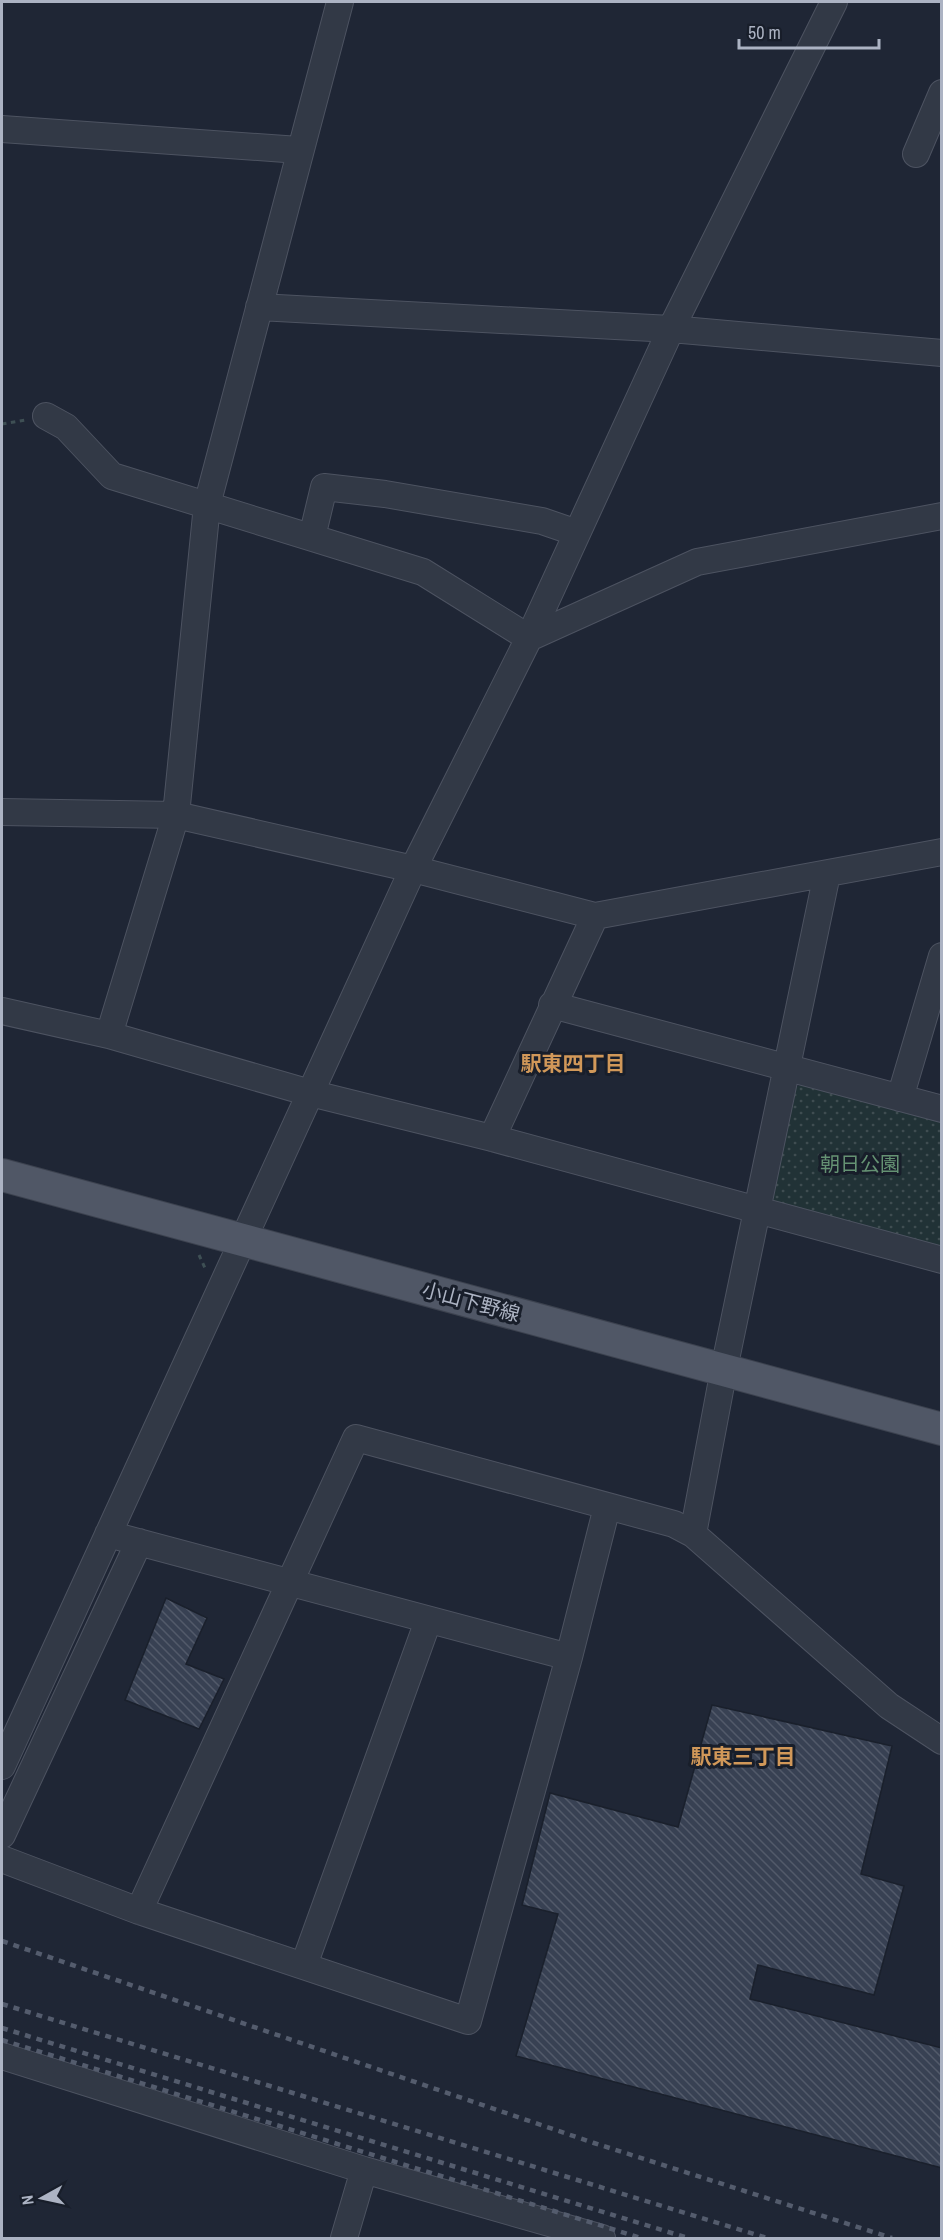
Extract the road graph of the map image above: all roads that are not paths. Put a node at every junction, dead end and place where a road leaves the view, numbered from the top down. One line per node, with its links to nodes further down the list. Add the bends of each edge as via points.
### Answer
1 (340, 2): 5 (street)
2 (834, 2): 8 (street)
3 (942, 93): 6 (street)
4 (2, 129): 5 (street)
5 (299, 150): 7 (street)
6 (916, 154)
7 (259, 307): 8 (street); 11 (street)
8 (671, 329): 9 (street); 13 (street)
9 (942, 353)
10 (46, 416): 11 (street, via 66,427 112,476)
11 (207, 505): 14 (street); 17 (street)
12 (942, 516): 15 (street, via 697,562)
13 (577, 533): 14 (street, via 542,521 385,494 324,488); 15 (street)
14 (312, 537): 15 (street, via 423,572)
15 (529, 638): 19 (street)
16 (2, 812): 17 (street)
17 (176, 815): 19 (street); 25 (street)
18 (942, 852): 20 (street)
19 (413, 869): 21 (street); 27 (street)
20 (827, 874): 21 (street); 26 (street)
21 (595, 916): 23 (street)
22 (941, 963): 28 (street)
23 (552, 1005): 26 (street); 30 (street)
24 (2, 1011): 25 (street)
25 (110, 1035): 27 (street)
26 (787, 1068): 28 (street); 32 (street)
27 (309, 1093): 30 (street); 33 (street)
28 (900, 1098): 29 (street)
29 (942, 1109)
30 (492, 1138): 32 (street)
31 (2, 1175): 33 (main road, 小山下野線)
32 (757, 1210): 34 (street); 35 (street)
33 (242, 1240): 35 (main road, 小山下野線); 38 (street)
34 (942, 1260)
35 (724, 1369): 36 (main road, 小山下野線); 39 (street)
36 (942, 1428)
37 (607, 1507): 39 (street, via 674,1524); 41 (street, via 356,1438); 43 (street)
38 (108, 1534): 40 (street); 45 (street)
39 (693, 1534): 44 (street, via 889,1706)
40 (139, 1542): 41 (street); 46 (street)
41 (290, 1581): 42 (street); 48 (street)
42 (428, 1621): 43 (street); 49 (street)
43 (569, 1657): 49 (street, via 468,2021)
44 (942, 1741)
45 (2, 1766)
46 (2, 1835)
47 (2, 1859): 48 (street)
48 (140, 1911): 49 (street)
49 (304, 1965)
50 (2, 2056): 51 (street)
51 (364, 2170): 52 (street); 53 (street)
52 (344, 2238)
53 (602, 2238)

